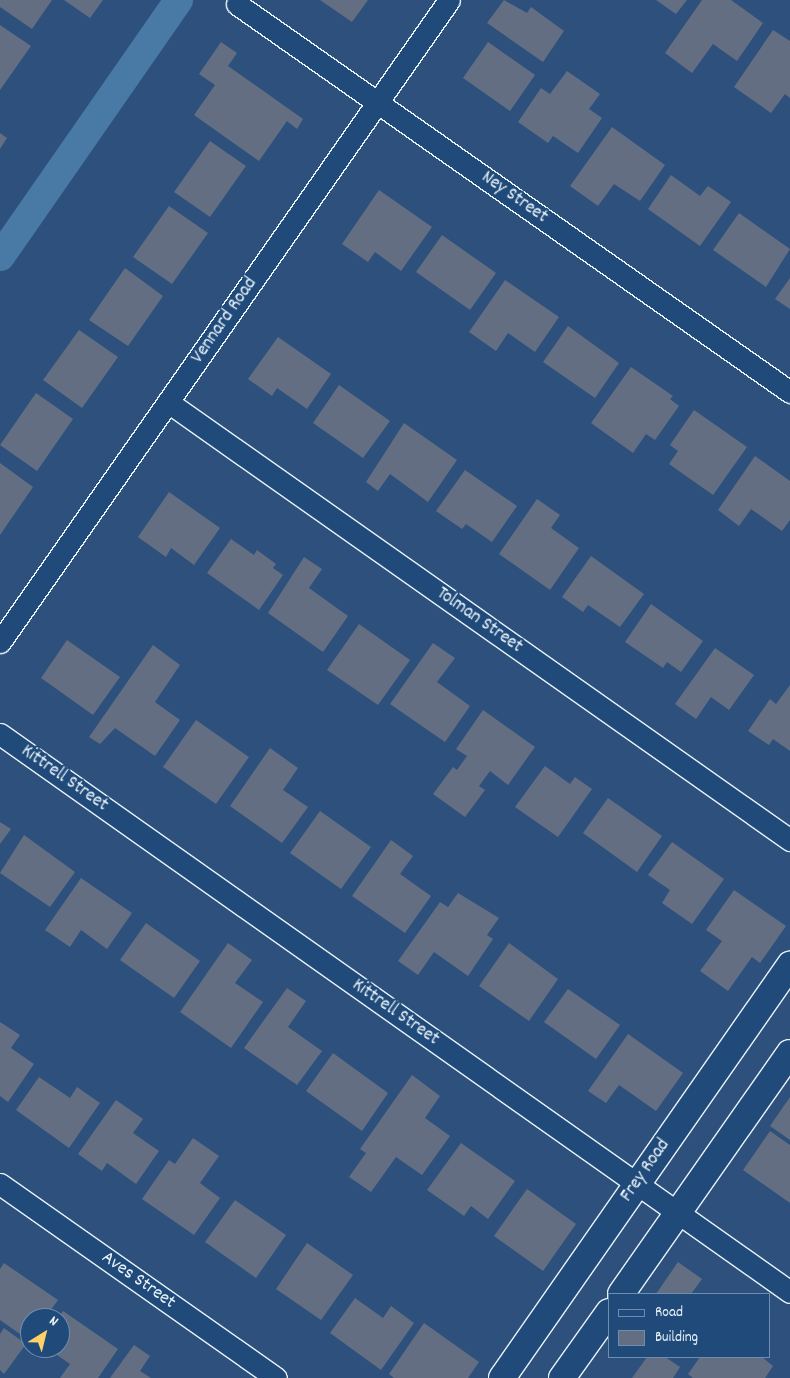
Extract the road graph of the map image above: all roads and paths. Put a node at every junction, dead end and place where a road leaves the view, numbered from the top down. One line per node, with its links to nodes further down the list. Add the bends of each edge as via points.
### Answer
1 (449, 0): 3 (street, Vennard Road)
2 (237, 4): 3 (street, Ney Street)
3 (377, 102): 4 (street, Ney Street); 5 (street, Vennard Road)
4 (790, 392)
5 (168, 402): 6 (street, Vennard Road); 8 (street, Tolman Street)
6 (0, 642)
7 (0, 734): 12 (street, Kittrell Street)
8 (790, 840)
9 (790, 965): 12 (street, Frey Road)
10 (790, 1053): 13 (street)
11 (0, 1184): 17 (street, Aves Street)
12 (637, 1184): 13 (street, Kittrell Street); 18 (street, Frey Road)
13 (678, 1213): 14 (street, Kittrell Street); 15 (street)
14 (790, 1292)
15 (622, 1293)
16 (608, 1313): 19 (street)
17 (276, 1378)
18 (502, 1378)
19 (562, 1378)

